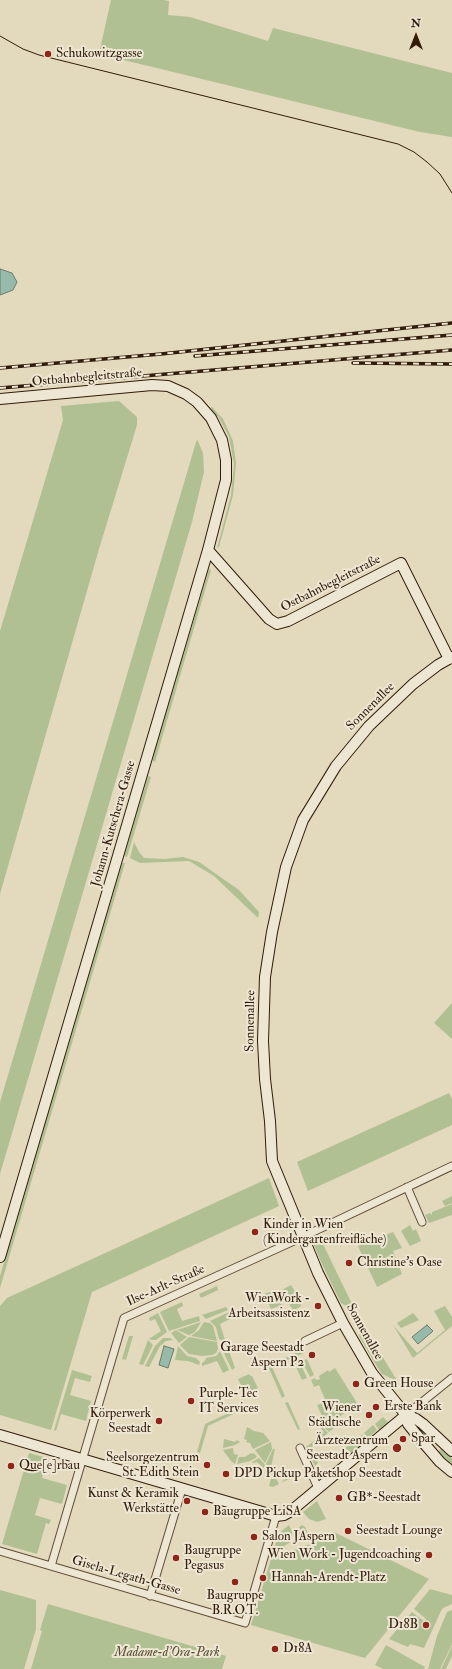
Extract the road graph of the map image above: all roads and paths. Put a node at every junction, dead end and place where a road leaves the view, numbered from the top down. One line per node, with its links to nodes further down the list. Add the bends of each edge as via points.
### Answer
1 (0, 399): 2 (street, Ostbahnbegleitstraße, via 161,385 174,388)
2 (197, 402): 3 (street, Johann-Kutschera-Gasse, via 211,418 222,440 226,460 226,480)
3 (208, 550): 4 (street, Ostbahnbegleitstraße, via 269,619 277,624 288,621 401,563); 9 (street, Johann-Kutschera-Gasse)
4 (450, 658): 8 (street, Sonnenallee, via 428,672 388,706 336,766 299,830 281,889 265,977 264,1060 272,1161)
5 (452, 1166): 6 (street, Ilse-Arlt-Straße)
6 (406, 1188): 7 (street); 8 (street, Ilse-Arlt-Straße)
7 (422, 1222)
8 (302, 1236): 10 (street, Sonnenallee); 17 (street, Ilse-Arlt-Straße, via 124,1318)
9 (0, 1257)
10 (343, 1323): 11 (street); 13 (street, Sonnenallee, via 372,1373)
11 (306, 1341)
12 (452, 1378): 13 (street)
13 (406, 1416): 16 (street, Sonnenallee, via 423,1424); 18 (street, Sonnenallee, via 408,1424 416,1434); 19 (street)
14 (0, 1435): 17 (street)
15 (300, 1448): 19 (street)
16 (452, 1451)
17 (82, 1460): 20 (street); 23 (street, Ilse-Arlt-Straße)
18 (452, 1472)
19 (318, 1488): 21 (street, via 288,1513)
20 (182, 1489): 21 (street); 24 (street)
21 (276, 1516): 24 (street, Gisela-Legath-Gasse, via 245,1623)
22 (0, 1551): 23 (street, Gisela-Legath-Gasse)
23 (51, 1566): 24 (street, Gisela-Legath-Gasse)
24 (150, 1596)

